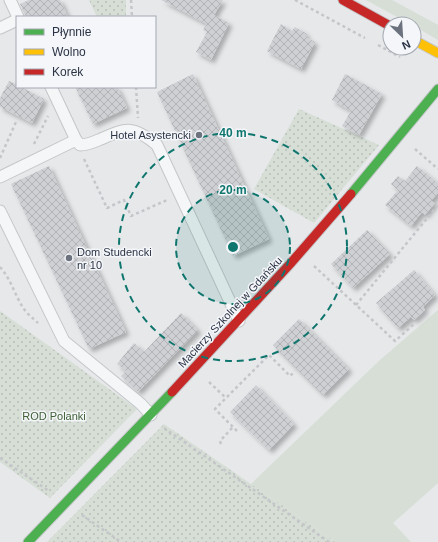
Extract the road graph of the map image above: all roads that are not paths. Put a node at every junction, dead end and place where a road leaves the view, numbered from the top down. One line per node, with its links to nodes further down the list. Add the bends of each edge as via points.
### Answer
1 (10, 0): 3 (lane)
2 (343, 0): 5 (street)
3 (17, 16)
4 (16, 19): 6 (lane)
5 (382, 22)
6 (0, 28)
7 (422, 44): 8 (street)
8 (438, 53)
9 (51, 88): 11 (lane)
10 (438, 89): 14 (street, Macierzy Szkolnej w Gdańsku, via 405,131)
11 (78, 143): 12 (lane); 14 (lane, via 87,145 118,131 128,130 139,132 157,145)
12 (0, 177)
13 (0, 211): 15 (lane, via 64,341)
14 (239, 321): 15 (street, Macierzy Szkolnej w Gdańsku)
15 (151, 415): 16 (street, Macierzy Szkolnej w Gdańsku)
16 (28, 542)

